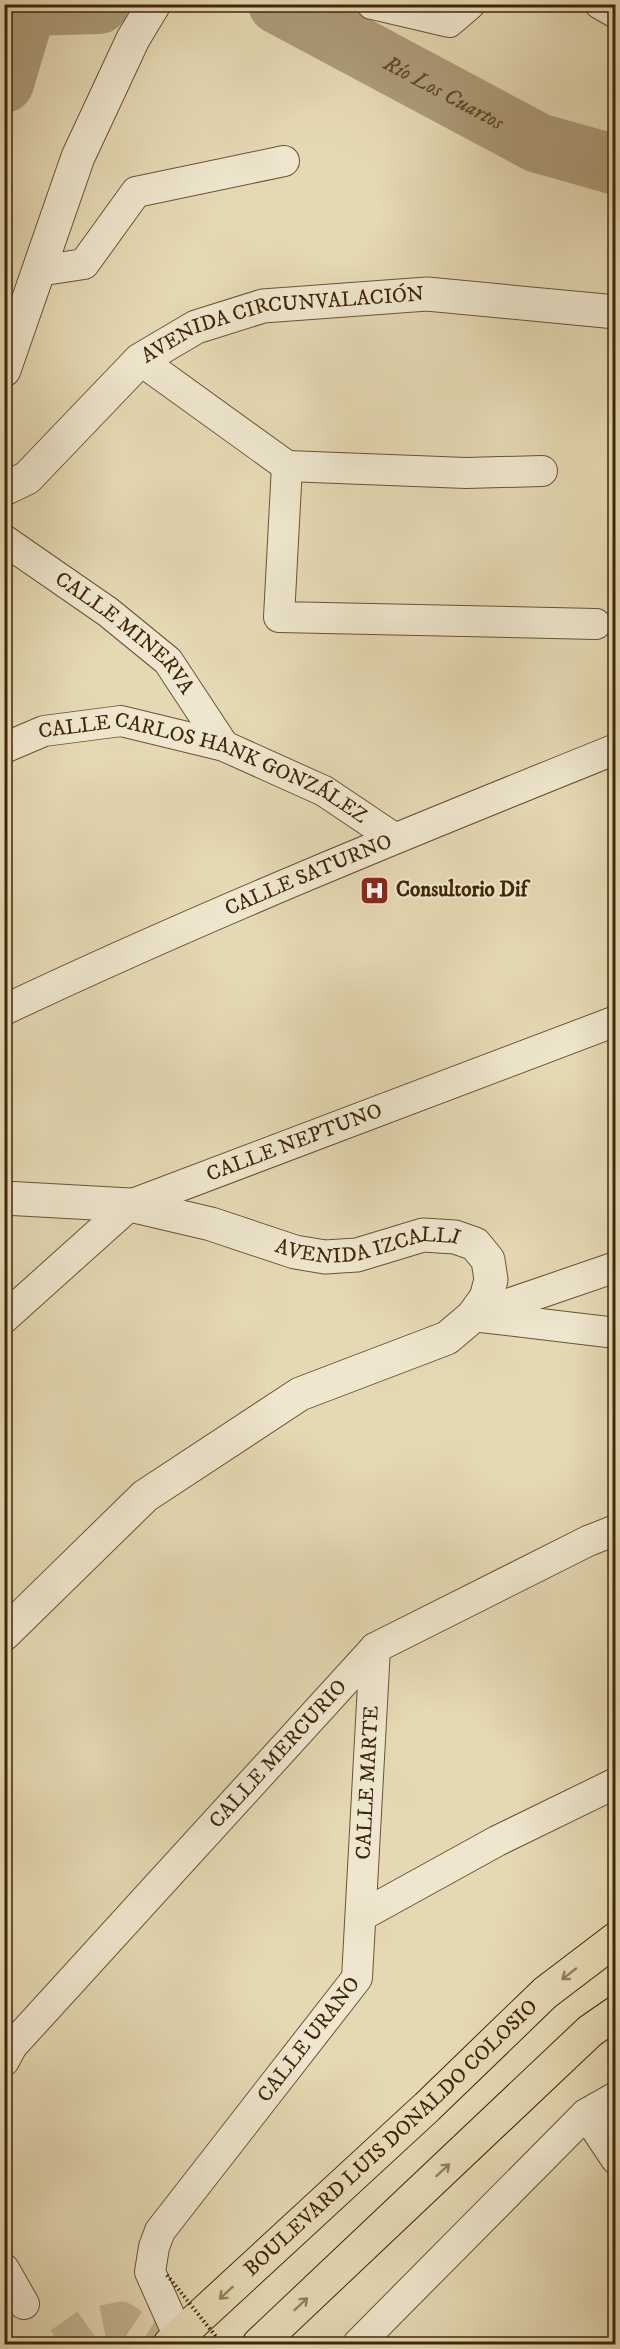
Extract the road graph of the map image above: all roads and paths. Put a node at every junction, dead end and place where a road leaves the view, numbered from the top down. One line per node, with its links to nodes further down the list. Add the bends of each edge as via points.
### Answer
1 (154, 4): 7 (street, via 133,39 78,157)
2 (372, 4): 3 (street, via 450,22)
3 (470, 4)
4 (600, 4): 5 (street)
5 (615, 13)
6 (284, 161): 7 (street, via 136,192 84,264)
7 (38, 271): 10 (street)
8 (615, 312): 9 (street, AVENIDA CIRCUNVALACIÓN, via 428,294 262,306 196,327)
9 (140, 360): 11 (street); 13 (street, AVENIDA CIRCUNVALACIÓN, via 27,478)
10 (4, 370)
11 (286, 466): 12 (street, via 466,473); 15 (street, via 279,617)
12 (542, 471)
13 (4, 489)
14 (4, 540): 16 (street, CALLE MINERVA, via 108,612 168,661)
15 (596, 624)
16 (224, 746): 17 (street, CALLE CARLOS HANK GONZÁLEZ, via 121,721 44,731); 19 (street, CALLE CARLOS HANK GONZÁLEZ, via 324,791)
17 (4, 748)
18 (615, 748): 19 (street, CALLE SATURNO)
19 (394, 838): 20 (street, CALLE SATURNO, via 122,954)
20 (4, 1010)
21 (615, 1021): 23 (street, CALLE NEPTUNO)
22 (4, 1198): 23 (street, AVENIDA IZCALLI)
23 (130, 1205): 25 (street, AVENIDA IZCALLI, via 325,1257 357,1254 423,1235 455,1237 475,1244 488,1260 491,1280 486,1298); 26 (street, CALLE NEPTUNO)
24 (615, 1267): 25 (street)
25 (472, 1316): 27 (street); 29 (street, AVENIDA IZCALLI, via 447,1338 300,1394 145,1496)
26 (4, 1318)
27 (615, 1333)
28 (615, 1530): 30 (street, CALLE MERCURIO)
29 (4, 1634)
30 (375, 1648): 32 (street, CALLE MARTE); 35 (street, CALLE MERCURIO, via 12,2046)
31 (615, 1783): 32 (street, via 497,1841)
32 (361, 1916): 42 (street, CALLE URANO, via 357,1978 160,2230 150,2272)
33 (615, 1939): 42 (highway, BOULEVARD LUIS DONALDO COLOSIO, one-way to 42, via 545,1993)
34 (615, 2013): 44 (highway, one-way to 34, via 590,2031)
35 (4, 2061)
36 (615, 2097): 37 (street)
37 (586, 2114): 38 (street); 45 (street)
38 (615, 2159)
39 (4, 2269): 41 (street)
40 (167, 2275): 43 (path, bridge)
41 (24, 2304)
42 (175, 2341)
43 (222, 2344)
44 (259, 2344)
45 (358, 2344)

